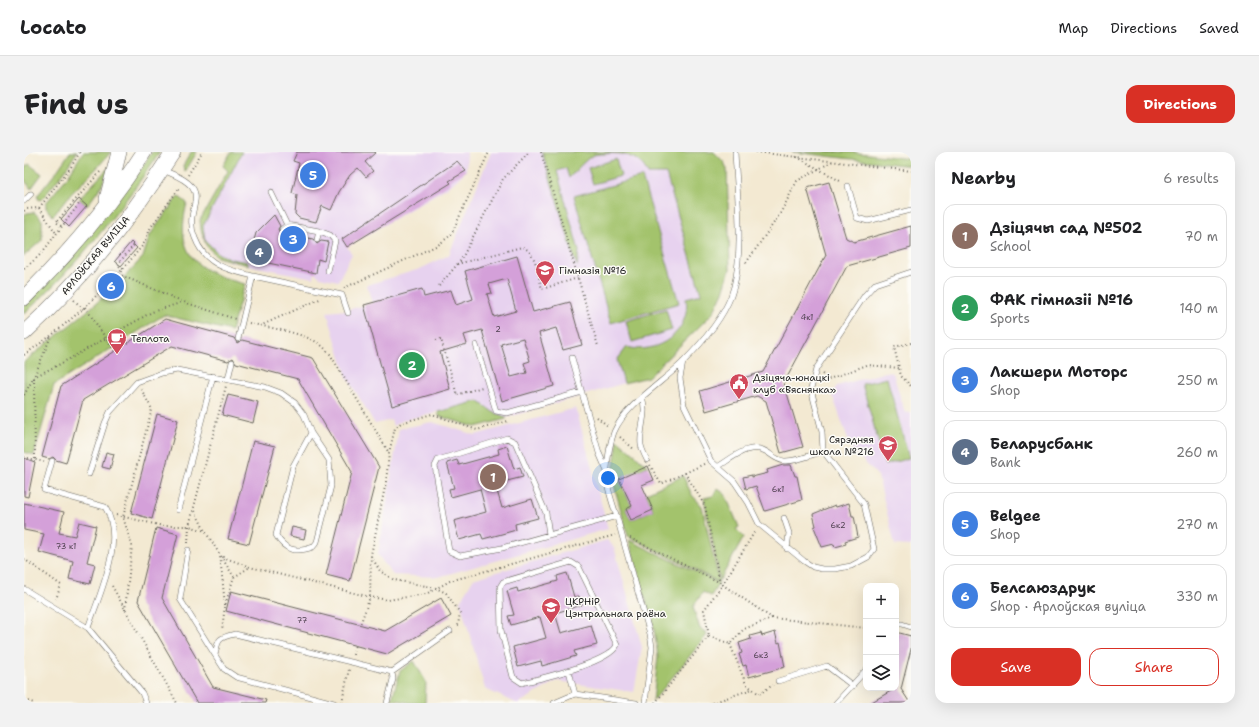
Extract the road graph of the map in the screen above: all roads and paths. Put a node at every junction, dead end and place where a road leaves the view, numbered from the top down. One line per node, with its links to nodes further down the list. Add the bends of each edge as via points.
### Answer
1 (80, 152): 23 (path)
2 (119, 152): 26 (main road)
3 (144, 152): 26 (main road)
4 (173, 152): 13 (main road, АРЛОЎСКАЯ ВУЛІЦА)
5 (202, 152): 17 (path)
6 (489, 152): 43 (path, via 451,236)
7 (529, 152): 34 (path, via 503,179)
8 (541, 152): 41 (path)
9 (735, 152): 40 (lane, via 739,256)
10 (756, 152): 11 (path)
11 (796, 156): 12 (path); 14 (path)
12 (833, 161): 14 (path); 16 (path)
13 (162, 169): 17 (lane); 49 (main road, АРЛОЎСКАЯ ВУЛІЦА, via 118,232)
14 (818, 170): 18 (path); 40 (path, via 797,181 780,214)
15 (102, 171): 28 (path, via 56,222)
16 (911, 171)
17 (185, 181): 36 (path, via 151,227 143,245); 39 (lane, via 195,193 191,218 192,231 204,255 224,269)
18 (848, 186): 24 (lane, via 857,218 868,221)
19 (271, 192): 27 (lane)
20 (31, 194): 21 (lane)
21 (24, 200)
22 (79, 204): 28 (path)
23 (39, 208): 25 (path); 31 (path)
24 (911, 210)
25 (24, 211)
26 (102, 211): 44 (main road)
27 (287, 225): 29 (lane); 30 (lane)
28 (61, 226): 31 (path)
29 (282, 229)
30 (319, 231): 32 (lane); 37 (lane, via 330,235 335,242)
31 (56, 232): 35 (path, via 41,254)
32 (317, 240)
33 (134, 245): 36 (path, via 117,265)
34 (456, 264): 41 (path, via 522,248 533,256 542,289); 42 (path)
35 (24, 269)
36 (123, 269): 46 (path)
37 (328, 271)
38 (911, 272): 63 (lane, via 875,284)
39 (253, 276): 43 (lane); 52 (lane)
40 (737, 276): 61 (lane, via 725,310)
41 (578, 278): 56 (path)
42 (440, 286)
43 (334, 293): 47 (lane, via 342,295); 48 (path)
44 (24, 298)
45 (184, 302): 51 (path, via 152,312)
46 (85, 307): 50 (path); 51 (path)
47 (348, 313)
48 (260, 326)
49 (24, 333)
50 (52, 335): 58 (path); 65 (path)
51 (106, 338): 57 (path); 65 (path)
52 (238, 339)
53 (436, 340): 68 (path, via 441,339 457,395)
54 (911, 343): 62 (path, via 894,347)
55 (476, 345): 68 (lane)
56 (598, 346)
57 (115, 352)
58 (24, 355)
59 (572, 358): 70 (lane)
60 (232, 362): 66 (lane)
61 (683, 362): 72 (lane); 80 (lane, via 680,378 684,405)
62 (899, 368): 63 (path, via 867,365 829,379); 69 (path, via 901,376)
63 (816, 369): 75 (lane, via 810,389 822,432)
64 (213, 376): 66 (lane); 67 (lane, via 178,370); 86 (lane)
65 (34, 377): 71 (path); 78 (path)
66 (228, 379): 74 (lane, via 281,393 295,403 304,415); 87 (path)
67 (137, 382): 85 (lane, via 110,412); 90 (path, via 152,409)
68 (489, 385): 70 (lane, via 496,411 507,413)
69 (911, 386)
70 (582, 392): 83 (lane)
71 (24, 395)
72 (642, 397): 79 (lane, via 645,405 641,431 642,446); 83 (lane, via 614,432)
73 (515, 419): 76 (path, via 477,430 432,414 401,423 395,428)
74 (311, 433): 74 (lane, via 329,460 331,486 317,542 313,548 302,551 280,544 276,535 293,466)
75 (823, 451): 82 (lane, via 791,461 782,461 766,451 754,449 741,451); 97 (lane, via 864,504 874,549 868,557 851,566 835,569 813,567)
76 (389, 453)
77 (24, 457): 78 (path)
78 (35, 459): 81 (path)
79 (647, 460): 84 (path, via 660,484)
80 (711, 461): 82 (lane); 84 (path)
81 (52, 462): 88 (lane, via 44,490 105,507)
82 (719, 466): 92 (lane, via 734,481)
83 (606, 470): 89 (lane)
84 (685, 473): 105 (path, via 705,506)
85 (89, 474)
86 (178, 510)
87 (195, 510): 93 (path); 94 (path)
88 (109, 514): 90 (path); 103 (lane, via 112,544 110,567)
89 (617, 516): 95 (lane); 96 (lane)
90 (123, 517): 93 (path, via 163,526); 110 (path, via 132,546)
91 (784, 518): 97 (lane, via 788,533)
92 (759, 524): 97 (lane); 105 (path)
93 (189, 526): 94 (path); 98 (path)
94 (205, 531): 100 (path)
95 (622, 534): 105 (path); 106 (path, via 450,581); 139 (lane, via 652,647)
96 (549, 535): 96 (lane, via 460,556 449,551 435,466 438,460 507,438 515,442 546,513)
97 (787, 548)
98 (188, 550): 121 (lane, via 180,599)
99 (371, 555): 106 (path, via 380,571 394,580)
100 (220, 556): 102 (path); 104 (path); 109 (path)
101 (24, 559): 108 (path, via 60,585)
102 (250, 567): 104 (path); 106 (path, via 388,600 426,594)
103 (106, 576): 110 (path); 114 (lane)
104 (234, 577): 109 (path)
105 (721, 583): 111 (path); 117 (path, via 704,610)
106 (436, 588): 116 (path, via 446,593 460,613 458,625)
107 (24, 589): 114 (lane)
108 (56, 600)
109 (225, 606): 118 (path)
110 (126, 610): 133 (path)
111 (772, 618): 115 (path); 119 (path, via 744,629)
112 (899, 624): 113 (lane)
113 (911, 627)
114 (88, 628): 132 (lane, via 142,693)
115 (863, 628)
116 (450, 631): 124 (lane)
117 (709, 636): 119 (path); 140 (path)
118 (221, 637): 121 (lane, via 217,643); 122 (lane, via 235,634)
119 (730, 644): 128 (path, via 746,684)
120 (355, 645): 122 (path)
121 (216, 655): 134 (lane, via 224,668 236,677)
122 (351, 662): 124 (lane); 135 (path)
123 (569, 671): 123 (lane, via 522,683 513,677 501,630 499,590 504,582 571,562 579,566 618,646 609,655); 129 (lane)
124 (392, 672): 136 (lane, via 393,679)
125 (863, 674): 127 (lane)
126 (778, 681): 127 (lane, via 827,666); 128 (path, via 759,694)
127 (853, 686): 142 (lane)
128 (752, 689): 141 (path)
129 (575, 694): 137 (lane); 138 (lane)
130 (24, 700): 131 (path)
131 (34, 703)
132 (146, 703)
133 (177, 703)
134 (334, 703)
135 (341, 703)
136 (387, 703)
137 (554, 703)
138 (636, 703)
139 (645, 703)
140 (655, 703)
141 (712, 703)
142 (836, 703)

